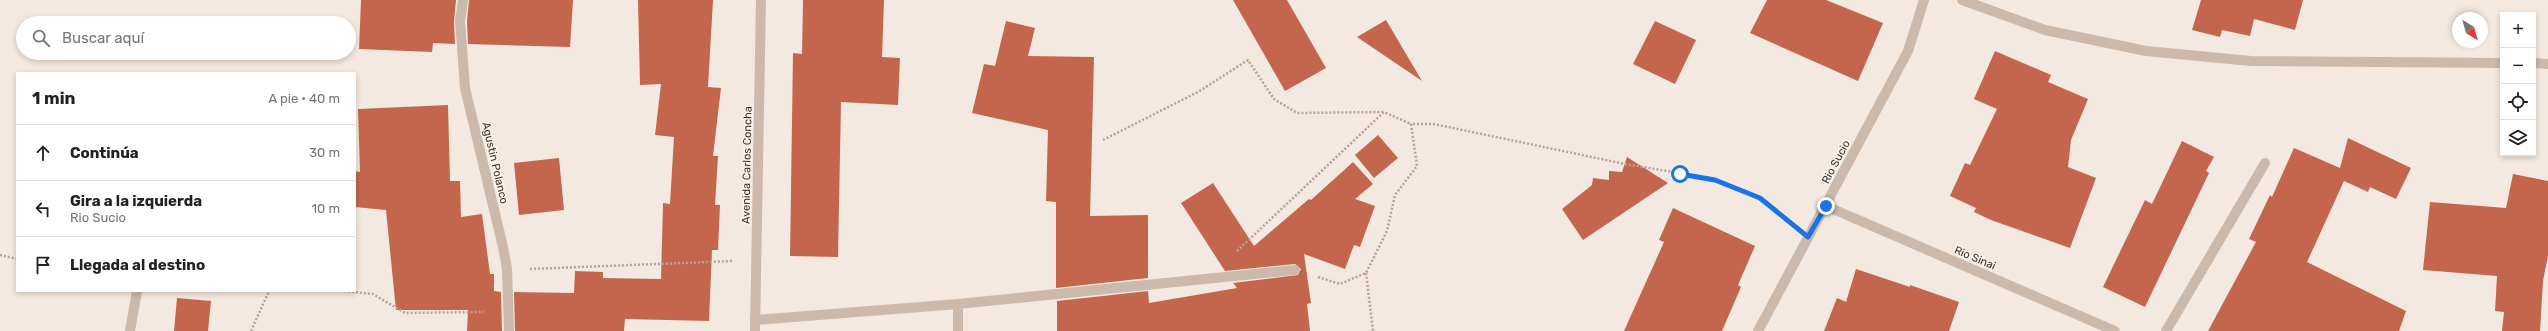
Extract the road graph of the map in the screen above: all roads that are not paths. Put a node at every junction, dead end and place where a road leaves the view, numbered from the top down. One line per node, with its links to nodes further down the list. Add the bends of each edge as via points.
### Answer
1 (463, 0): 15 (street, Agustin Polanco, via 460,21 465,88 507,270)
2 (761, 0): 13 (street, Avenida Carlos Concha)
3 (1924, 0): 9 (street, Rio Sucio, via 1908,51)
4 (1962, 0): 5 (street, via 2045,30 2146,51 2251,61)
5 (2500, 63)
6 (2536, 63): 7 (street)
7 (2548, 64)
8 (2265, 163): 20 (street)
9 (1826, 206): 18 (street, Rio Sucio); 19 (street, Rio Sinai)
10 (1295, 270): 12 (street)
11 (137, 292): 14 (street)
12 (958, 304): 13 (street); 17 (street)
13 (755, 320): 16 (street, Avenida Carlos Concha)
14 (130, 331)
15 (509, 331)
16 (755, 331)
17 (958, 331)
18 (1758, 331)
19 (2115, 331)
20 (2166, 331)

